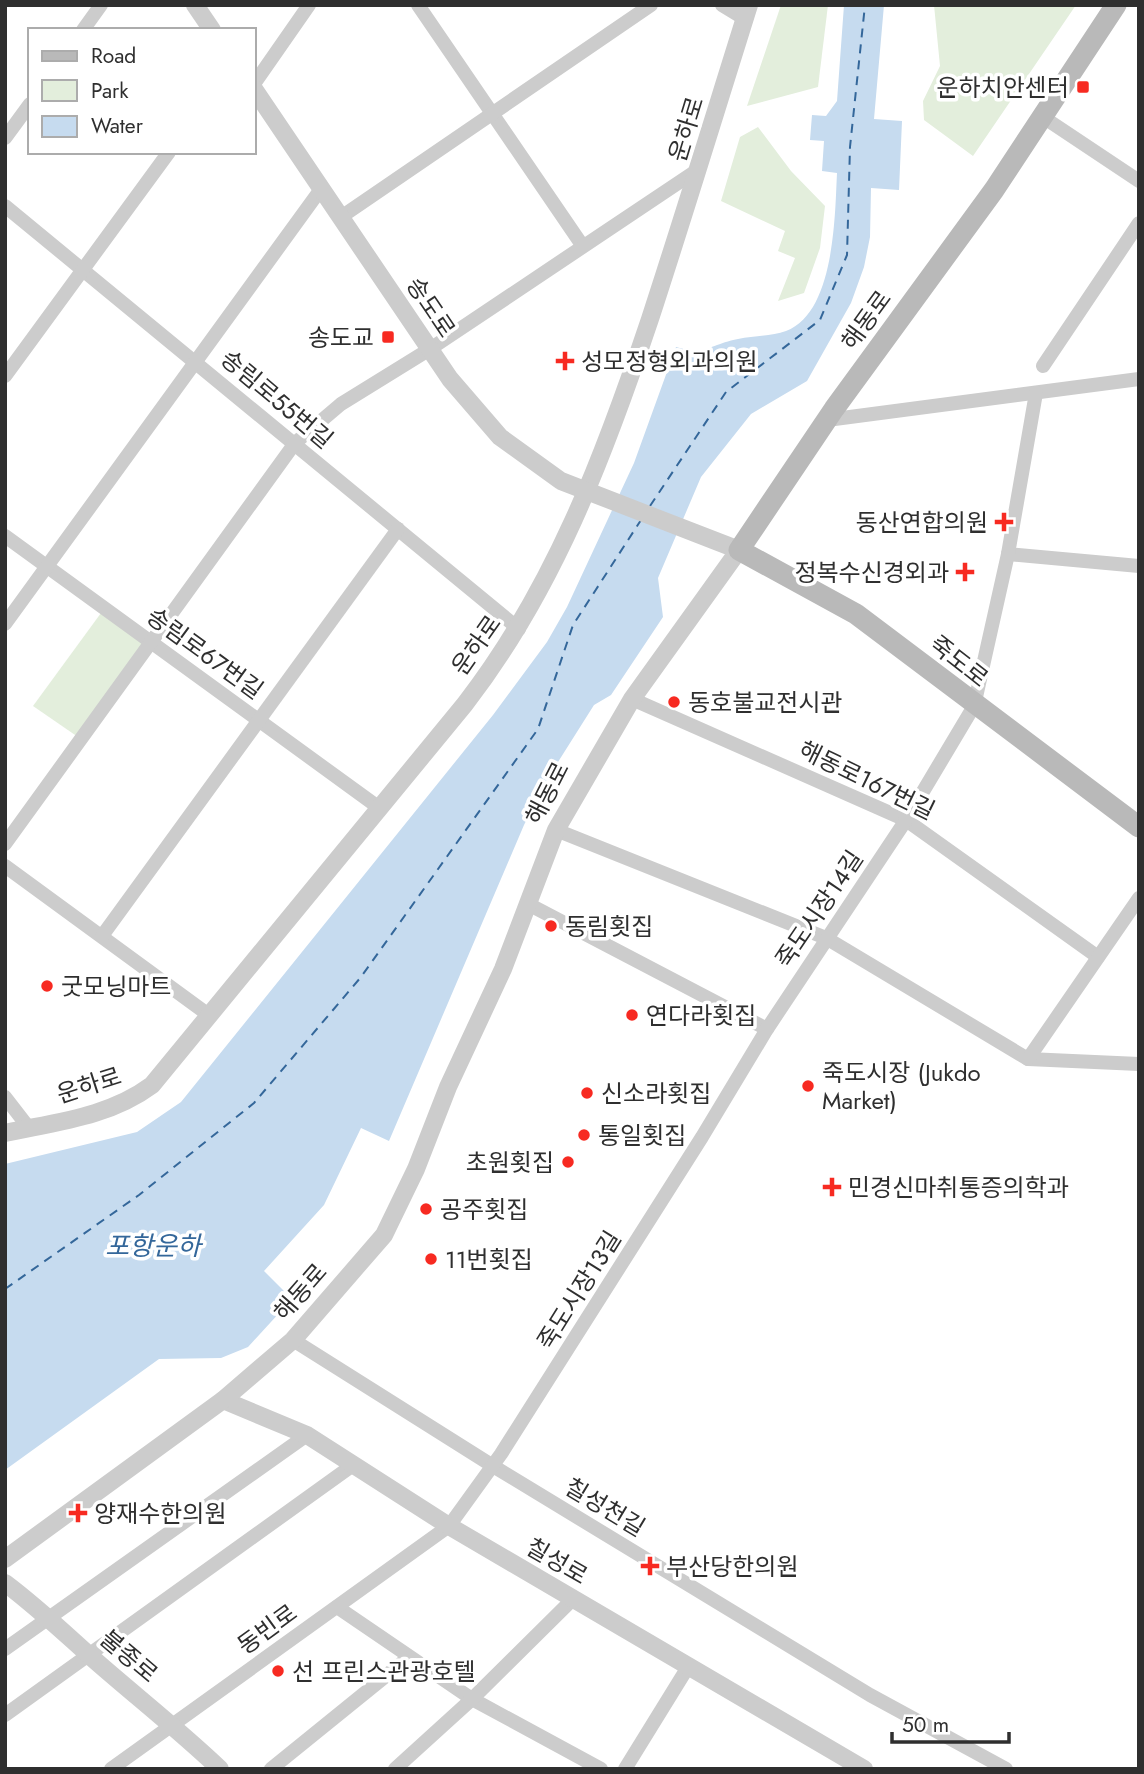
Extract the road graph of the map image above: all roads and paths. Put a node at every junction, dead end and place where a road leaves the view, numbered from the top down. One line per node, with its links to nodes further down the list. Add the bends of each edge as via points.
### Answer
1 (101, 5): 9 (street)
2 (195, 5): 10 (street)
3 (309, 5): 11 (street)
4 (418, 5): 14 (street)
5 (651, 5): 14 (street)
6 (722, 5): 8 (street)
7 (1116, 5): 15 (main road, 해동로)
8 (747, 12): 18 (street, 운하로)
9 (84, 28)
10 (211, 28)
11 (256, 84)
12 (256, 90): 20 (street, 송도로)
13 (28, 107): 16 (street)
14 (492, 116): 22 (street); 24 (street)
15 (1043, 117): 19 (street); 32 (main road, 해동로)
16 (5, 138)
17 (168, 154): 25 (street)
18 (699, 169): 24 (street); 34 (street, 운하로)
19 (1139, 181)
20 (321, 188): 22 (street, 송도로); 27 (street)
21 (5, 206): 25 (street, 송림로55번길)
22 (341, 217): 26 (street, 송도로)
23 (1139, 223): 28 (street)
24 (582, 246): 26 (street)
25 (84, 269): 27 (street, 송림로55번길); 29 (street)
26 (430, 349): 33 (street, via 341,404); 34 (street, 송도로, via 466,400 500,437 538,467)
27 (195, 360): 33 (street, 송림로55번길); 39 (street)
28 (1043, 366)
29 (5, 376)
30 (1139, 379): 31 (street)
31 (1035, 393): 32 (street); 38 (street, 죽도시장14길)
32 (827, 420): 37 (main road, 해동로)
33 (295, 443): 35 (street, 송림로55번길); 43 (street)
34 (587, 492): 37 (street, 송도로); 42 (street, 운하로)
35 (398, 529): 42 (street, 송림로55번길); 46 (street)
36 (5, 536): 39 (street, 송림로67번길)
37 (739, 550): 44 (street, 해동로); 45 (main road, 죽도로, via 856,614)
38 (1009, 554): 40 (street); 45 (street, 죽도시장14길)
39 (47, 565): 41 (street); 43 (street, 송림로67번길)
40 (1139, 566)
41 (5, 624)
42 (519, 629): 47 (street, 운하로, via 465,704)
43 (154, 643): 46 (street, 송림로67번길); 51 (street)
44 (632, 699): 48 (street, 해동로167번길); 50 (street, 해동로)
45 (974, 706): 48 (street, 죽도시장14길); 49 (main road, 죽도로)
46 (260, 721): 47 (street, 송림로67번길); 55 (street)
47 (378, 807): 58 (street, 운하로)
48 (906, 820): 56 (street, 죽도시장14길); 57 (street, 해동로167번길)
49 (1139, 827)
50 (556, 830): 54 (street, 해동로); 56 (street)
51 (5, 844)
52 (5, 866): 55 (street)
53 (1139, 898): 57 (street)
54 (528, 904): 59 (street); 66 (street, 해동로, via 384,1235)
55 (102, 936): 58 (street)
56 (826, 938): 59 (street, 죽도시장14길); 60 (street)
57 (1098, 957): 60 (street)
58 (211, 1016): 63 (street, 운하로, via 165,1072 138,1096 102,1112)
59 (767, 1029): 65 (street, 죽도시장14길)
60 (1028, 1059): 61 (street)
61 (1139, 1064)
62 (5, 1097): 63 (street)
63 (29, 1128): 64 (street, 운하로)
64 (5, 1133)
65 (702, 1138): 70 (street, 죽도시장13길)
66 (293, 1340): 67 (street, 해동로); 70 (street, 칠성천길)
67 (223, 1400): 68 (street, 칠성로); 72 (street, 해동로)
68 (307, 1435): 69 (street, 칠성로); 76 (street)
69 (353, 1465): 71 (street, 칠성로); 78 (street)
70 (493, 1466): 71 (street, 죽도시장13길); 91 (street, 칠성천길, via 915,1722)
71 (449, 1526): 74 (street, 칠성로); 75 (street, 동빈로)
72 (5, 1559)
73 (5, 1583): 76 (street, 불종로)
74 (573, 1599): 80 (street, 칠성로); 81 (street)
75 (337, 1606): 79 (street); 83 (street, 동빈로)
76 (49, 1616): 77 (street); 78 (street, 불종로)
77 (5, 1650)
78 (89, 1656): 82 (street); 83 (street, 불종로)
79 (408, 1658): 81 (street); 86 (street)
80 (688, 1667): 89 (street); 90 (street, 칠성로)
81 (472, 1699): 87 (street); 88 (street)
82 (5, 1716)
83 (173, 1724): 84 (street, 동빈로); 85 (street, 불종로)
84 (111, 1769)
85 (220, 1769)
86 (271, 1769)
87 (395, 1769)
88 (601, 1769)
89 (625, 1769)
90 (864, 1769)
91 (1006, 1769)

